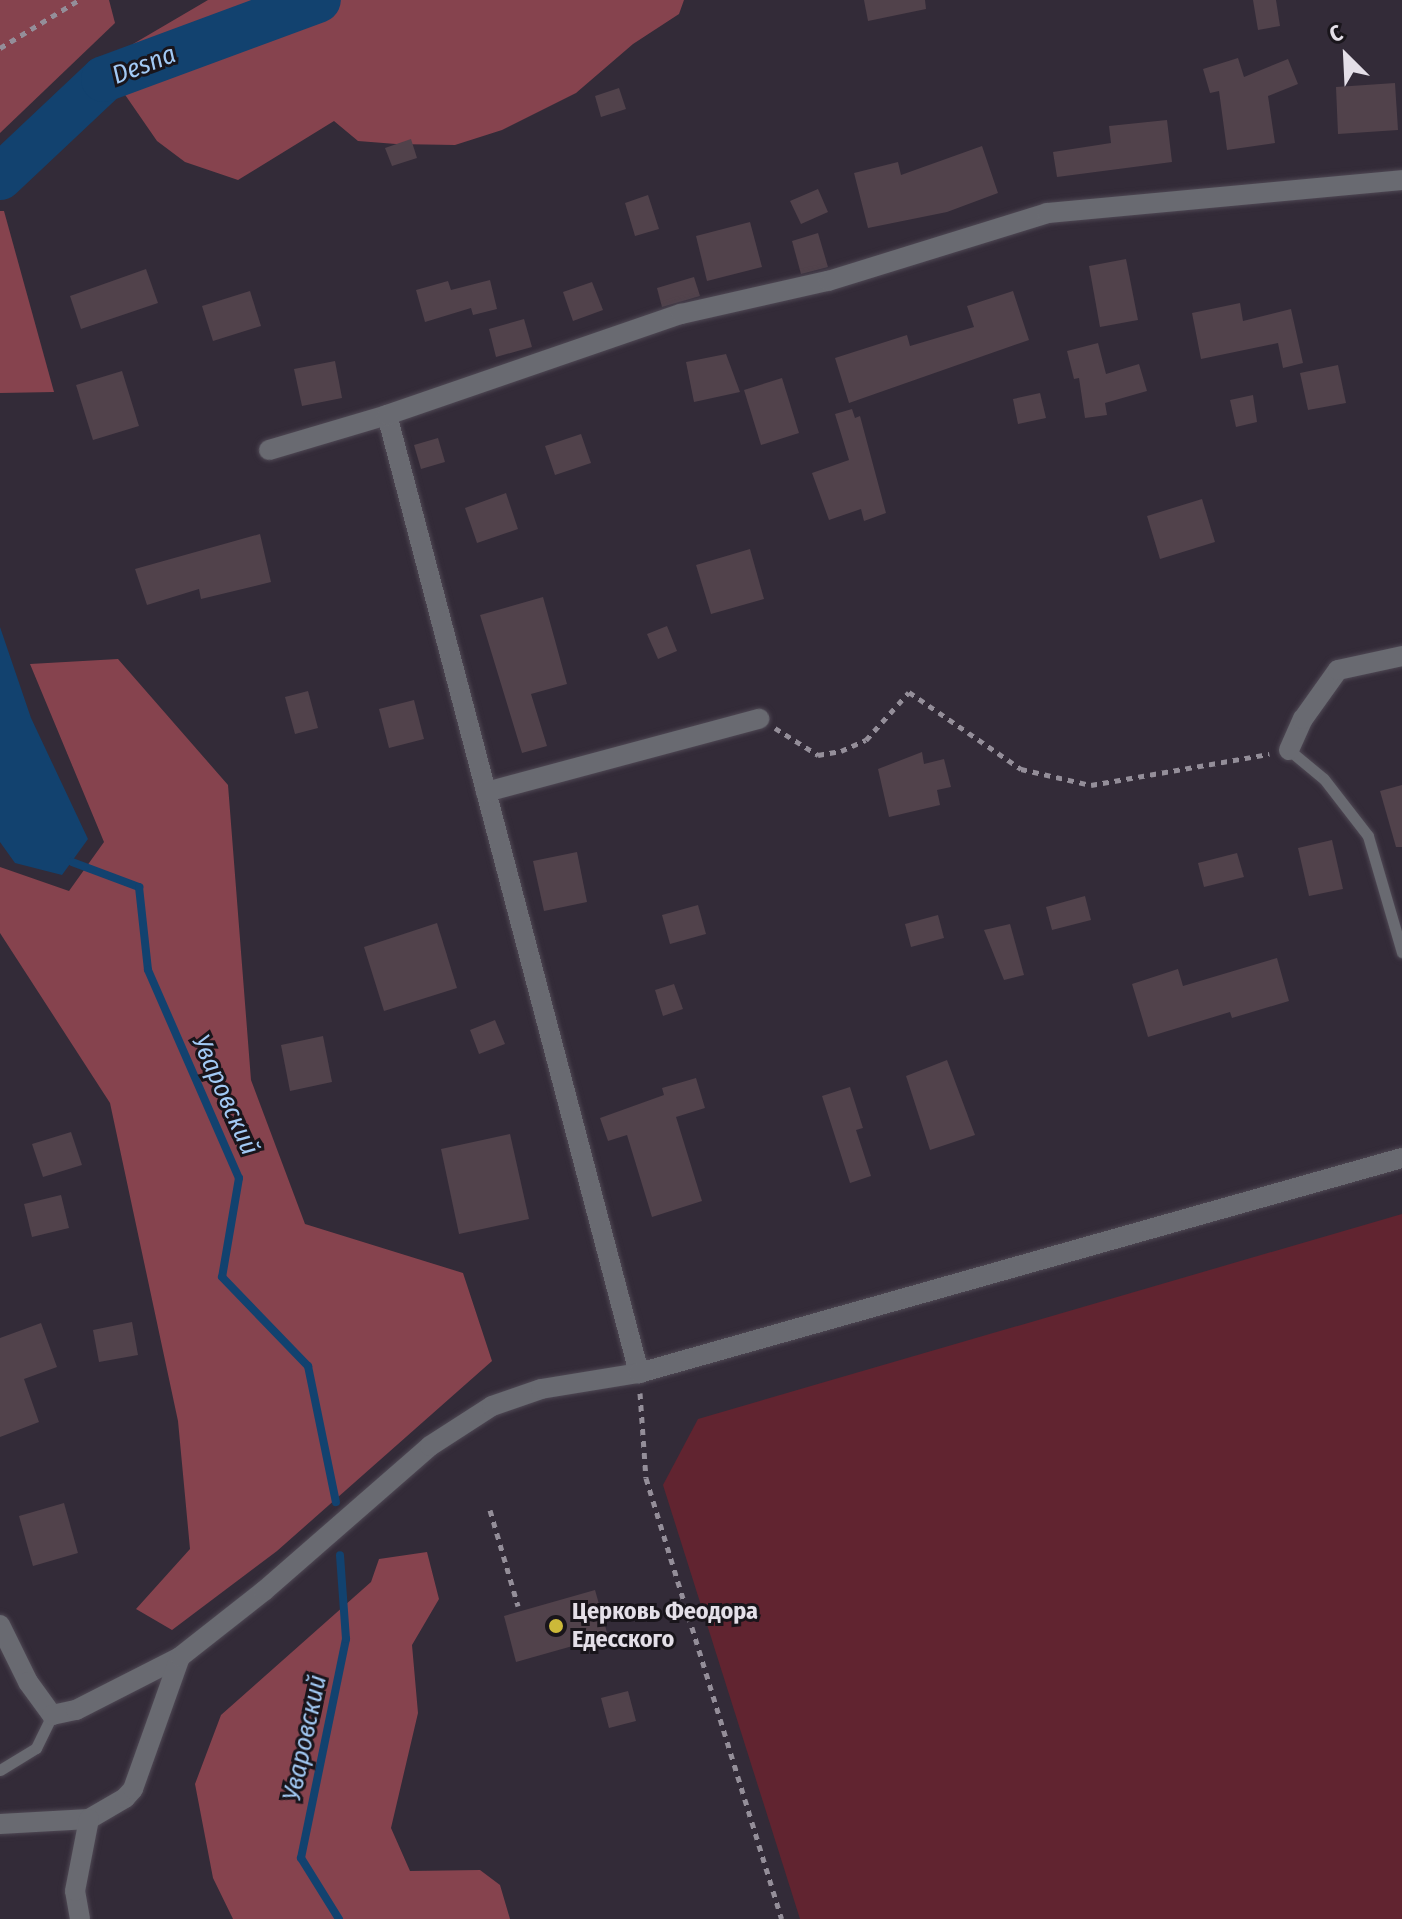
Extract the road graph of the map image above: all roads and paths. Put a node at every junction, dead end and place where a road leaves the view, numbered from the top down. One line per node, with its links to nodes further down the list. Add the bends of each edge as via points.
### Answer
1 (79, 0): 2 (path)
2 (0, 48)
3 (1402, 180): 4 (street, via 1047,213 828,281 681,314)
4 (387, 415): 5 (street); 9 (street)
5 (269, 450)
6 (1402, 656): 8 (street, via 1338,670 1303,719)
7 (759, 719): 8 (path, via 818,755 830,753 866,740 909,692 1021,769 1091,785); 9 (street)
8 (1289, 750): 10 (lane, via 1324,779 1368,836)
9 (486, 792): 12 (street)
10 (1402, 952)
11 (1402, 1158): 12 (street)
12 (639, 1373): 16 (street, via 541,1389 492,1406 430,1446); 22 (path, via 646,1478)
13 (490, 1510): 14 (path)
14 (518, 1606)
15 (0, 1625): 17 (street, via 28,1682)
16 (180, 1657): 17 (street, via 76,1710); 19 (street, via 133,1789)
17 (52, 1715): 18 (lane, via 36,1748)
18 (0, 1770)
19 (89, 1819): 20 (street); 21 (street, via 75,1891)
20 (0, 1824)
21 (80, 1919)
22 (782, 1919)

